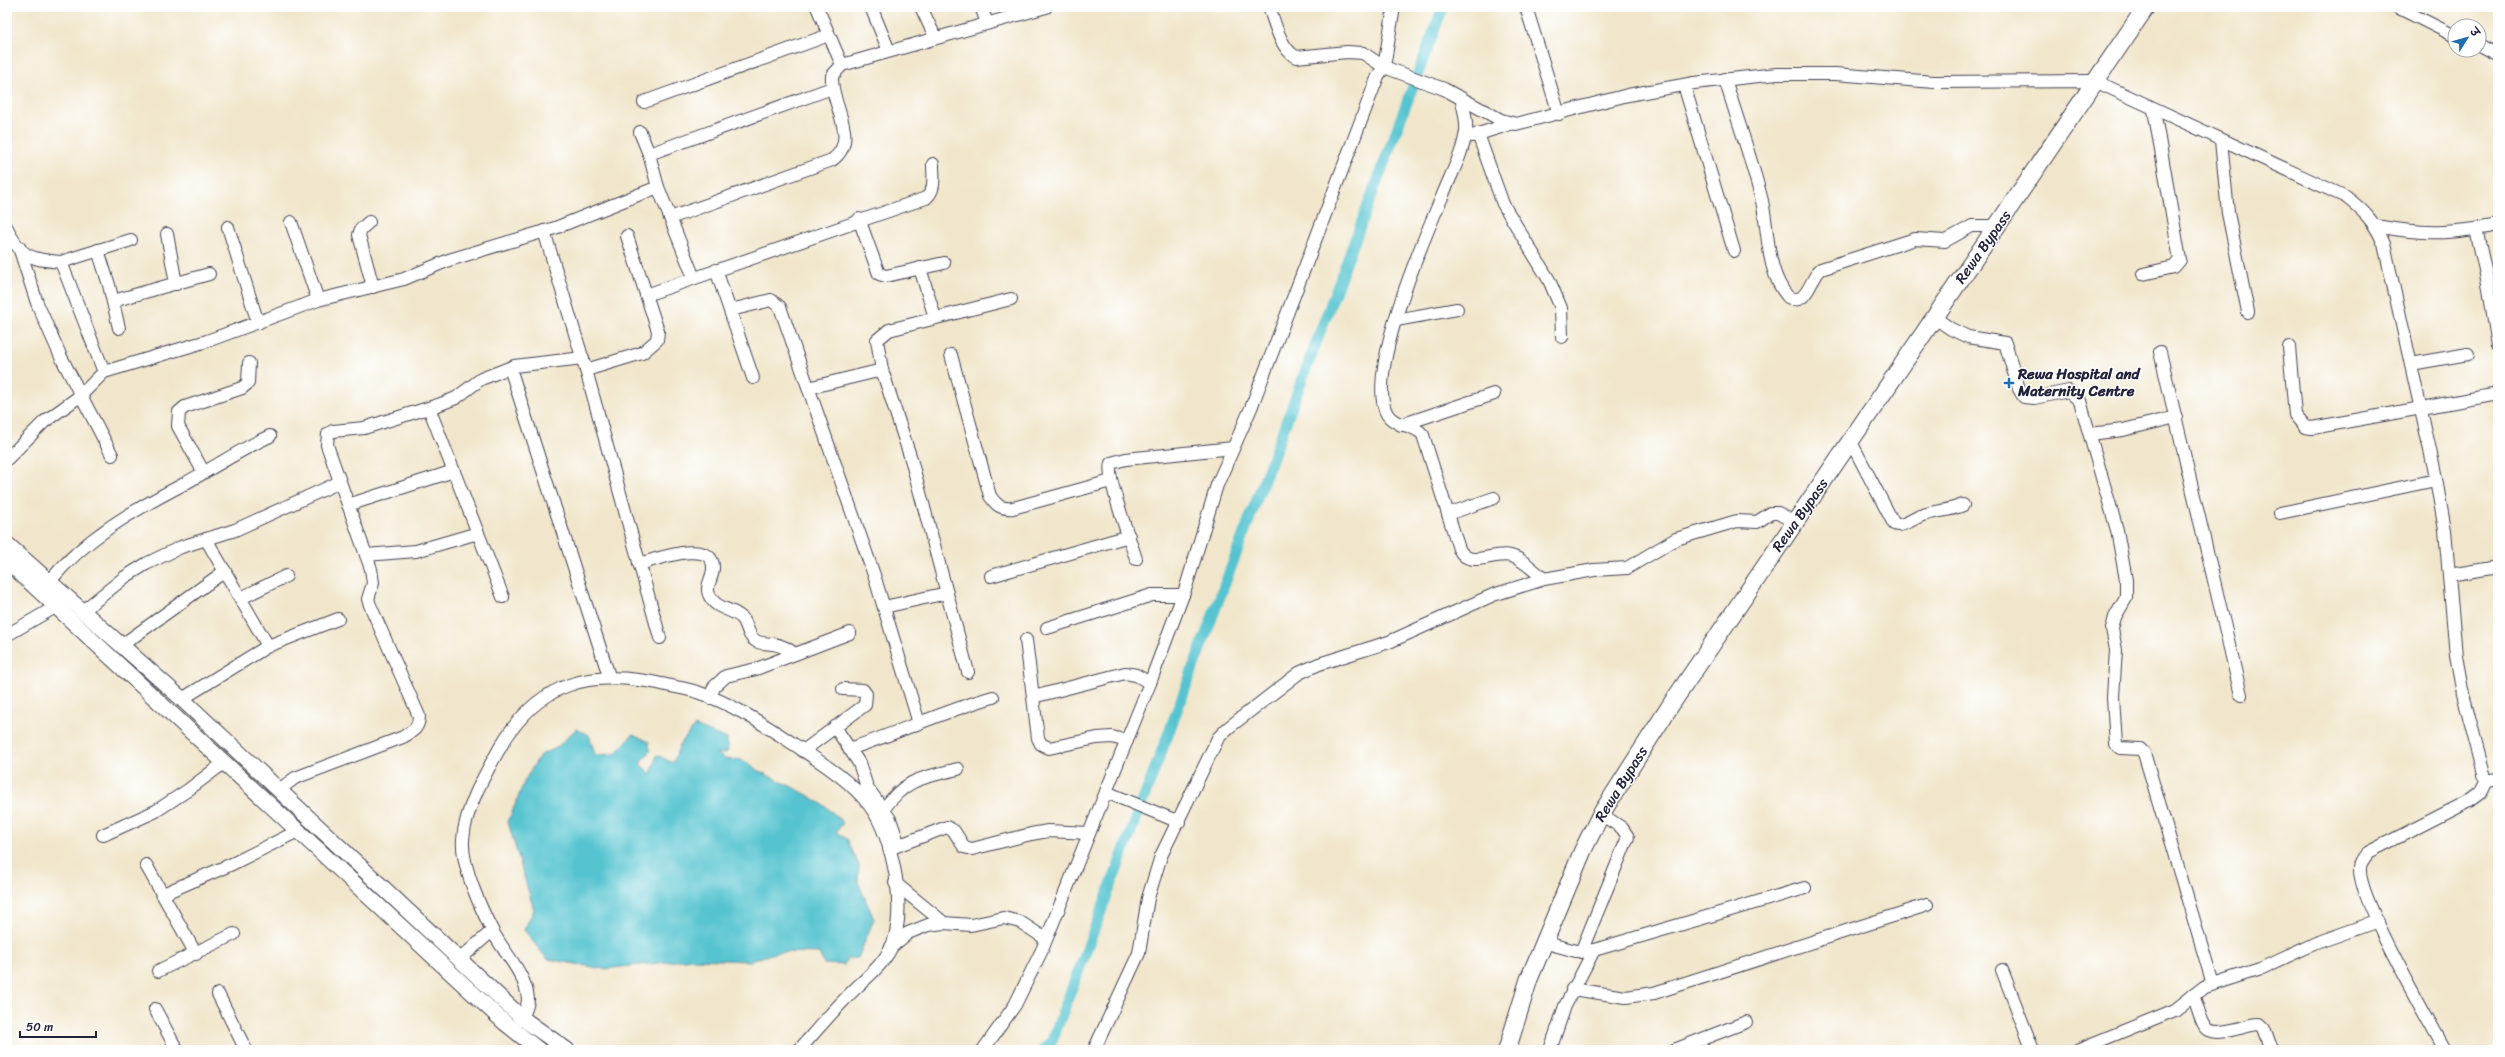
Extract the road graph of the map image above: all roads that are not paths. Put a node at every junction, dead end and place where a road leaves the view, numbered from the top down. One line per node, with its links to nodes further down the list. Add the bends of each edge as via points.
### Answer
1 (817, 7): 13 (street)
2 (871, 7): 16 (street)
3 (921, 7): 14 (street)
4 (981, 7): 11 (street)
5 (1269, 7): 19 (street, via 1283,44 1296,57 1362,53)
6 (1394, 7): 19 (street)
7 (1526, 7): 27 (street)
8 (2146, 7): 21 (highway, Rewa Bypass)
9 (2397, 7): 12 (street)
10 (1040, 8): 11 (street)
11 (987, 23): 14 (street)
12 (2447, 32)
13 (829, 35): 18 (street); 25 (street)
14 (935, 37): 16 (street)
15 (2487, 49): 17 (street)
16 (889, 50): 18 (street)
17 (2498, 55)
18 (842, 65): 23 (street, via 832,76)
19 (1388, 69): 24 (street); 98 (street, via 1378,76 1251,408)
20 (1725, 79): 21 (street, via 1777,74 1835,74 1934,82); 22 (street); 41 (street, via 1762,202 1773,263 1782,289 1788,297 1795,299 1803,296 1821,269 1915,239 1945,241 1972,226)
21 (2095, 81): 26 (street); 41 (highway, Rewa Bypass)
22 (1684, 85): 27 (street); 52 (street)
23 (832, 88): 33 (street); 36 (street, via 845,134 841,153 832,160)
24 (1462, 98): 28 (street); 31 (street, via 1466,118)
25 (644, 102)
26 (2154, 110): 32 (street); 58 (street, via 2180,260 2174,267)
27 (1559, 114): 28 (street, via 1522,124)
28 (1510, 124): 30 (street)
29 (640, 132): 33 (street)
30 (1478, 134): 31 (street); 74 (street, via 1503,204 1549,280 1561,308)
31 (1465, 139): 71 (street, via 1418,253)
32 (2222, 140): 42 (street, via 2346,197 2364,211); 68 (street, via 2228,213)
33 (649, 154): 35 (street)
34 (933, 164): 37 (street, via 932,193 926,198)
35 (658, 187): 36 (street); 45 (street)
36 (670, 218): 59 (street)
37 (859, 219): 55 (street, via 879,274 886,276); 56 (street)
38 (291, 222): 64 (street)
39 (369, 222): 61 (street, via 358,235)
40 (2498, 225): 44 (street)
41 (1998, 226): 70 (highway, Rewa Bypass)
42 (2376, 226): 44 (street, via 2420,233); 82 (street, via 2384,244)
43 (228, 227): 72 (street)
44 (2476, 229): 75 (street)
45 (544, 231): 61 (street, via 449,260 404,279); 81 (street)
46 (8, 233): 50 (street)
47 (167, 234): 60 (street)
48 (627, 236): 62 (street)
49 (131, 240): 51 (street)
50 (19, 248): 53 (street, via 33,259); 90 (street, via 37,303)
51 (98, 250): 53 (street); 65 (street)
52 (1734, 251)
53 (61, 262): 85 (street)
54 (944, 263): 55 (street)
55 (920, 268): 69 (street)
56 (716, 270): 59 (street); 67 (street)
57 (208, 274): 60 (street)
58 (2143, 274)
59 (694, 278): 62 (street)
60 (176, 284): 65 (street)
61 (373, 287): 64 (street)
62 (646, 295): 81 (street, via 658,331 657,340 642,353)
63 (1011, 299): 69 (street)
64 (318, 300): 72 (street)
65 (113, 301): 73 (street)
66 (1457, 309): 71 (street)
67 (731, 310): 86 (street); 87 (street, via 766,300 775,302 780,307)
68 (2248, 312)
69 (935, 318): 84 (street, via 882,334 877,340)
70 (1935, 318): 95 (street, via 1968,337 2005,343 2019,389 2024,397 2034,398 2062,391 2073,392 2080,401); 97 (highway, Rewa Bypass)
71 (1396, 320): 94 (street, via 1384,357 1382,383 1386,412)
72 (258, 324): 85 (street)
73 (119, 328)
74 (1562, 337)
75 (2498, 346)
76 (2289, 347): 92 (street, via 2295,415 2305,427 2312,428)
77 (2160, 352): 93 (street)
78 (2468, 354): 82 (street)
79 (951, 355): 104 (street, via 990,496 996,505 1003,509 1014,508)
80 (249, 363): 101 (street, via 248,383 242,388 179,412 178,426)
81 (585, 364): 83 (street, via 536,362); 119 (street)
82 (2411, 364): 92 (street)
83 (510, 368): 91 (street, via 481,379 456,398); 144 (street)
84 (882, 370): 87 (street); 127 (street, via 911,459)
85 (104, 372): 90 (street)
86 (753, 378)
87 (808, 388): 132 (street)
88 (1494, 394): 94 (street)
89 (2498, 394): 92 (street)
90 (80, 396): 99 (street); 100 (street, via 56,411)
91 (429, 408): 102 (street); 105 (street, via 364,428 333,431 328,434 327,445)
92 (2421, 409): 103 (street)
93 (2176, 417): 95 (street, via 2123,430); 147 (street)
94 (1401, 425): 110 (street, via 1417,430 1422,435)
95 (2090, 434): 189 (street, via 2117,530 2126,580 2126,598 2115,617 2112,629 2116,650 2113,690 2116,741 2119,748 2140,749 2144,753)
96 (270, 436): 101 (street)
97 (1851, 442): 107 (street, via 1891,521 1896,526 1920,516 1947,511); 111 (highway, Rewa Bypass)
98 (1233, 448): 104 (street, via 1115,461 1109,467); 128 (street, via 1217,485)
99 (112, 455)
100 (7, 459)
101 (204, 471): 126 (street, via 113,524)
102 (454, 471): 108 (street); 112 (street)
103 (2436, 480): 109 (street); 122 (street, via 2445,530)
104 (1111, 481): 113 (street)
105 (340, 482): 108 (street); 114 (street, via 235,530)
106 (1494, 498): 110 (street)
107 (1963, 504)
108 (348, 505): 116 (street)
109 (2280, 513)
110 (1448, 514): 125 (street, via 1459,549 1466,559 1513,556)
111 (1794, 522): 125 (street, via 1778,513 1771,513 1758,522 1737,521 1676,539 1627,568 1594,570); 163 (highway, Rewa Bypass)
112 (478, 533): 116 (street, via 416,551); 129 (street)
113 (1129, 536): 117 (street); 124 (street)
114 (206, 539): 121 (street); 133 (street, via 181,547 125,577)
115 (7, 544): 126 (main road)
116 (366, 555): 160 (street, via 373,583 368,599 419,716 419,723 416,729 403,737 296,778)
117 (1136, 559)
118 (7, 561): 131 (main road)
119 (639, 564): 138 (street); 142 (street, via 692,551 702,552 712,563 713,570 708,580 708,588 716,603 742,618 754,640 784,647)
120 (2498, 567): 122 (street)
121 (225, 571): 130 (street); 140 (street)
122 (2448, 575): 159 (street, via 2456,656 2462,687)
123 (286, 576): 130 (street)
124 (991, 576)
125 (1544, 579): 165 (street, via 1493,595 1389,642 1299,673 1223,732)
126 (50, 581): 133 (main road)
127 (947, 593): 132 (street); 143 (street)
128 (1183, 596): 135 (street, via 1152,595); 145 (street)
129 (503, 597)
130 (241, 598): 141 (street)
131 (57, 606): 133 (main road); 137 (street)
132 (884, 607): 152 (street)
133 (83, 616): 140 (main road); 157 (main road)
134 (338, 619): 141 (street)
135 (1046, 628)
136 (850, 633): 142 (street)
137 (7, 635)
138 (660, 638)
139 (1026, 640): 149 (street)
140 (122, 645): 151 (main road)
141 (268, 646): 151 (street)
142 (796, 654): 150 (street, via 756,669 726,676 714,687)
143 (968, 672)
144 (609, 676): 150 (street, via 697,692); 177 (street, via 580,682 540,699 518,719 477,794 465,824 462,844 467,869)
145 (1150, 683): 149 (street, via 1136,675 1125,673); 154 (street)
146 (843, 689): 153 (street, via 863,690 867,700 865,705)
147 (2241, 695)
148 (993, 697): 152 (street)
149 (1033, 697): 154 (street, via 1038,738 1043,746 1049,748 1104,737)
150 (710, 698): 156 (street, via 739,712)
151 (182, 699): 160 (main road)
152 (919, 723): 155 (street)
153 (835, 727): 155 (street); 156 (street)
154 (1127, 741): 161 (street)
155 (849, 749): 162 (street, via 859,763 866,787)
156 (803, 751): 169 (street, via 855,790)
157 (225, 762): 166 (main road); 168 (street, via 156,810)
158 (958, 769): 162 (street, via 913,781 894,794)
159 (2492, 780): 175 (street, via 2469,801 2378,846 2364,858 2360,866 2360,877)
160 (279, 790): 164 (main road)
161 (1110, 793): 165 (street); 167 (street)
162 (883, 810): 169 (street, via 892,824)
163 (1601, 814): 180 (highway, Rewa Bypass); 183 (street, via 1622,828 1628,837)
164 (314, 822): 166 (street); 185 (main road)
165 (1179, 822): 202 (street, via 1161,856 1150,885 1139,953)
166 (302, 832): 173 (street); 186 (main road)
167 (1089, 833): 169 (street, via 1048,831 972,849 964,847 954,831 947,827); 179 (street)
168 (103, 835)
169 (894, 847): 171 (street)
170 (146, 866): 173 (street)
171 (895, 883): 176 (street); 181 (street, via 898,913)
172 (1805, 888): 182 (street)
173 (164, 894): 184 (street)
174 (1927, 905): 190 (street, via 1654,994 1626,997)
175 (2378, 921): 189 (street, via 2316,943 2260,969); 209 (street)
176 (944, 923): 179 (street, via 971,925 996,918 1012,919); 181 (street, via 916,928)
177 (492, 930): 185 (street); 194 (street, via 524,981 528,1004)
178 (234, 934): 184 (street)
179 (1046, 939): 201 (street, via 1015,1005)
180 (1544, 942): 183 (street); 203 (highway, Rewa Bypass, via 1529,978)
181 (891, 947): 200 (street, via 874,971 847,996)
182 (1594, 950): 183 (street); 190 (street)
183 (1581, 952)
184 (196, 954): 188 (street)
185 (457, 957): 186 (street); 194 (main road)
186 (444, 966): 198 (main road, via 505,1023)
187 (2002, 970): 206 (street)
188 (158, 971)
189 (2213, 984): 192 (street)
190 (1572, 989): 204 (street)
191 (218, 994): 197 (street)
192 (2193, 995): 207 (street, via 2171,1012); 208 (street, via 2203,1024 2209,1032 2218,1034 2260,1024)
193 (155, 1009): 196 (street)
194 (522, 1018): 199 (main road)
195 (1746, 1022): 205 (street)
196 (177, 1050)
197 (246, 1050)
198 (539, 1050)
199 (567, 1050)
200 (799, 1050)
201 (983, 1050)
202 (1094, 1050)
203 (1507, 1050)
204 (1550, 1050)
205 (1674, 1050)
206 (2033, 1050)
207 (2080, 1050)
208 (2272, 1050)
209 (2445, 1050)

